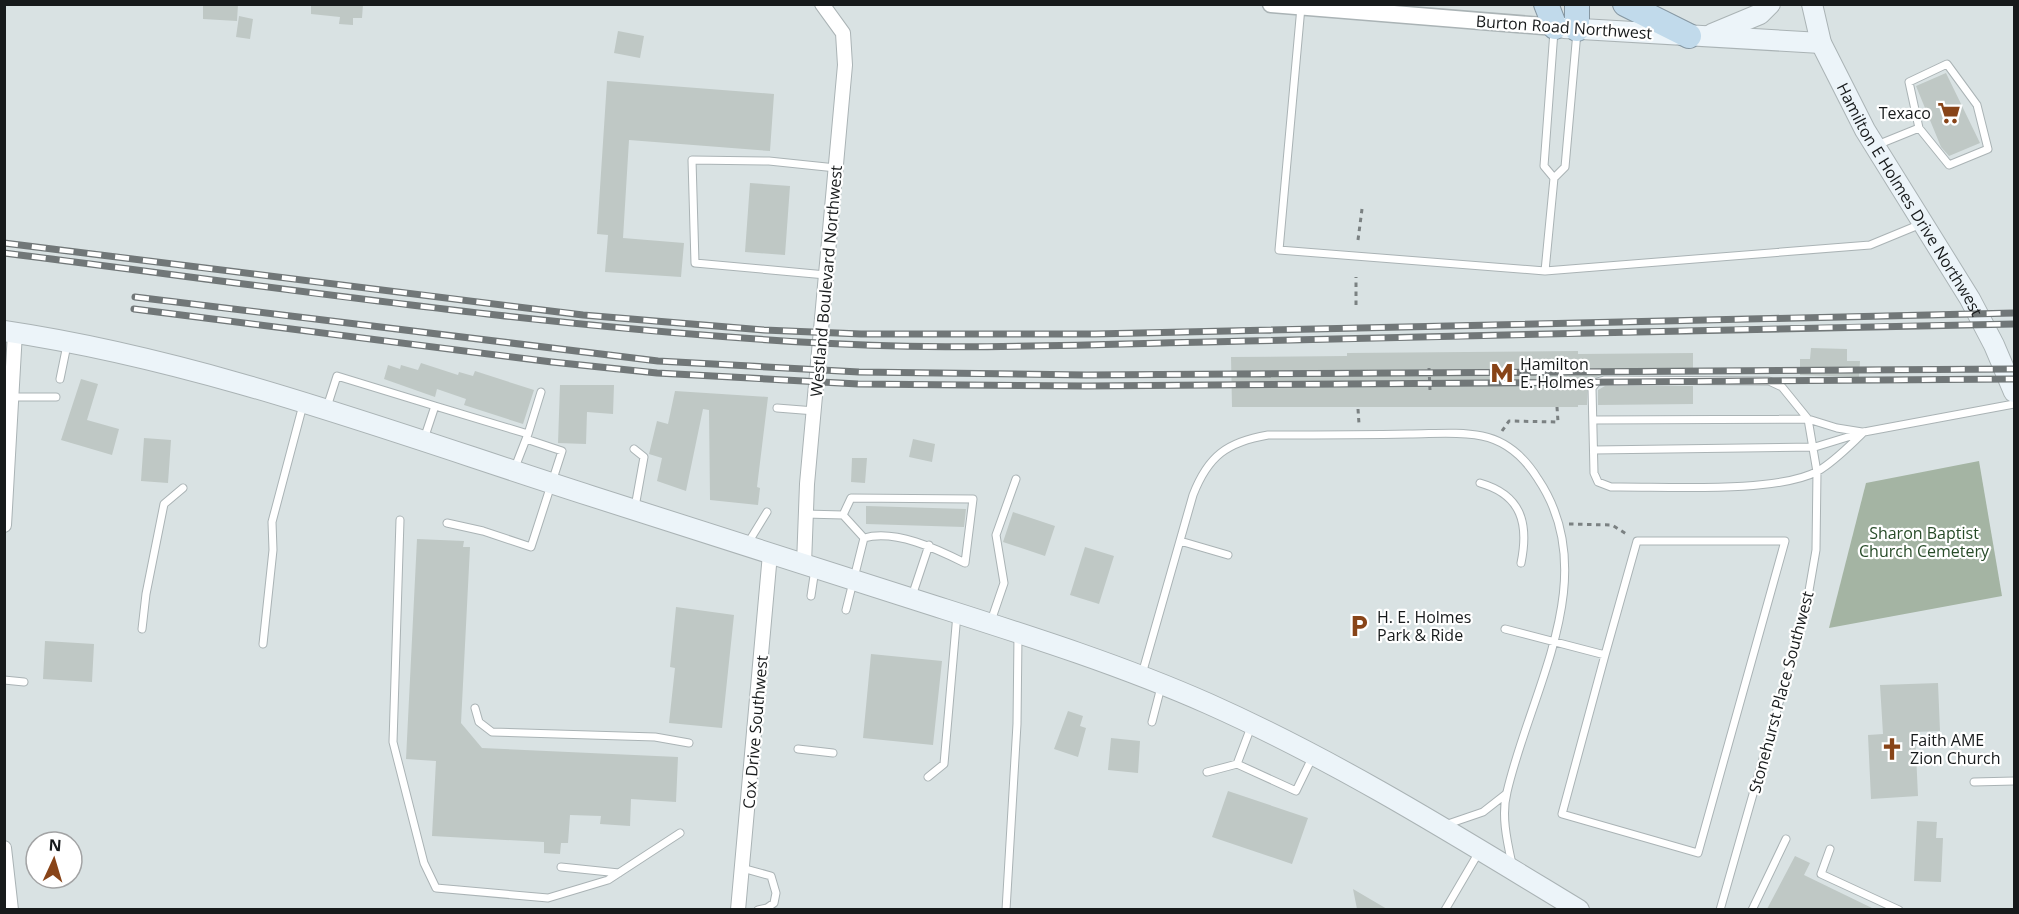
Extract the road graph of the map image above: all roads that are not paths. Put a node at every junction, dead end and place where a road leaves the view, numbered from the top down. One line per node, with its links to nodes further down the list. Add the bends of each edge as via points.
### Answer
1 (822, 4): 14 (street, Westland Boulevard Northwest, via 843,33 845,65)
2 (1271, 4): 8 (street, Burton Road Northwest)
3 (1546, 4): 9 (highway)
4 (1577, 4): 9 (highway)
5 (1625, 4): 10 (highway)
6 (1770, 4): 10 (main road, via 1760,14)
7 (1812, 4): 11 (main road, Hamilton E Holmes Drive Northwest)
8 (1301, 6): 9 (street, Burton Road Northwest); 17 (lane, via 1279,250)
9 (1566, 28): 10 (main road, Burton Road Northwest); 15 (lane, via 1565,167); 15 (lane, via 1544,166)
10 (1697, 36): 11 (main road, Burton Road Northwest)
11 (1821, 44): 13 (main road, Hamilton E Holmes Drive Northwest)
12 (1919, 128): 12 (lane, via 1909,82 1947,64 1977,105 1988,149 1949,165); 13 (lane)
13 (1875, 146): 16 (main road, Hamilton E Holmes Drive Northwest)
14 (836, 168): 18 (street, Westland Boulevard Northwest); 18 (lane, via 770,161 692,160 695,263)
15 (1554, 178): 17 (lane)
16 (1923, 223): 17 (lane, via 1869,245); 23 (main road, Hamilton E Holmes Drive Northwest, via 1989,335)
17 (1545, 271)
18 (826, 275): 31 (street, Westland Boulevard Northwest)
19 (10, 332): 20 (main road); 25 (street)
20 (68, 342): 21 (lane); 26 (main road, via 153,360)
21 (60, 379)
22 (541, 392): 35 (lane)
23 (2014, 392)
24 (56, 397): 25 (lane)
25 (11, 398): 40 (street)
26 (303, 402): 30 (main road); 72 (lane, via 272,522 273,550)
27 (2014, 404): 34 (lane)
28 (435, 406): 30 (lane, via 337,376); 35 (lane); 36 (lane)
29 (777, 408): 31 (lane)
30 (327, 409): 36 (main road)
31 (815, 411): 49 (street, Westland Boulevard Northwest)
32 (1808, 419): 33 (lane); 33 (lane, via 1782,387 1770,381 1604,380 1592,388); 34 (lane); 37 (lane, Stonehurst Place Southwest)
33 (1593, 420): 39 (lane)
34 (1864, 432): 37 (lane); 42 (lane)
35 (527, 436): 41 (lane); 44 (lane, via 562,451)
36 (424, 441): 41 (main road)
37 (1815, 447): 39 (lane); 42 (lane, Stonehurst Place Southwest)
38 (634, 449): 47 (lane, via 644,457)
39 (1594, 450): 42 (lane, via 1594,473 1599,482 1611,487 1787,483)
40 (6, 461): 53 (street)
41 (514, 471): 44 (main road)
42 (1817, 472): 108 (lane, Stonehurst Place Southwest, via 1816,550 1806,608)
43 (1016, 479): 67 (lane, via 996,535 1005,583)
44 (551, 483): 47 (main road); 52 (lane, via 531,547)
45 (1480, 483): 60 (lane, via 1517,507 1525,533)
46 (183, 488): 68 (lane, via 164,504)
47 (634, 510): 57 (main road)
48 (767, 512): 57 (lane)
49 (805, 514): 50 (lane); 61 (street, Westland Boulevard Northwest)
50 (843, 515): 54 (lane); 56 (lane, via 851,498 973,499 965,563)
51 (400, 520): 100 (lane, via 393,742 424,864 436,888 548,898)
52 (447, 523)
53 (4, 525)
54 (864, 538): 56 (lane, via 874,535); 62 (lane)
55 (1180, 541): 59 (lane); 71 (lane, via 1200,477 1211,460 1246,439 1268,435 1461,434 1495,439 1529,465 1559,524 1566,558 1566,584); 74 (lane)
56 (929, 545): 64 (lane)
57 (746, 546): 58 (main road)
58 (770, 554): 61 (main road); 98 (street, Cox Drive Southwest)
59 (1228, 555)
60 (1521, 563)
61 (809, 566): 62 (main road); 63 (lane)
62 (855, 580): 64 (main road); 65 (lane)
63 (811, 596)
64 (911, 598): 66 (main road)
65 (846, 610)
66 (957, 613): 67 (main road); 87 (lane, via 944,764)
67 (990, 624): 70 (main road)
68 (142, 629)
69 (1505, 629): 71 (lane)
70 (1018, 633): 74 (main road); 105 (lane)
71 (1553, 640): 73 (lane); 90 (lane)
72 (263, 644)
73 (1605, 655): 73 (lane, via 1562,814 1698,853 1785,541 1637,541)
74 (1142, 676): 77 (main road)
75 (4, 680): 76 (lane)
76 (24, 682)
77 (1162, 684): 79 (lane); 80 (main road)
78 (475, 708): 81 (lane, via 479,722 492,732 655,738)
79 (1152, 722)
80 (1252, 724): 84 (main road); 85 (lane)
81 (689, 743)
82 (798, 749): 83 (lane)
83 (833, 753)
84 (1314, 754): 85 (lane, via 1296,791); 91 (main road)
85 (1237, 764): 86 (lane)
86 (1207, 772)
87 (928, 777)
88 (2014, 781): 89 (lane)
89 (1974, 783)
90 (1506, 794): 91 (lane, via 1483,812); 99 (lane, via 1505,836)
91 (1442, 826): 96 (main road)
92 (680, 833): 100 (lane)
93 (1786, 839): 109 (lane)
94 (4, 848): 101 (street)
95 (1830, 849): 110 (lane, via 1821,874)
96 (1480, 850): 99 (main road); 106 (lane)
97 (561, 867): 100 (lane)
98 (742, 868): 102 (street, Cox Drive Southwest); 104 (lane, via 771,876 776,884 774,903)
99 (1514, 871): 107 (main road)
100 (619, 873)
101 (11, 909)
102 (738, 909): 103 (lane)
103 (746, 909)
104 (758, 909)
105 (1006, 909)
106 (1445, 909)
107 (1578, 909)
108 (1720, 909)
109 (1752, 909)
110 (1899, 909)

